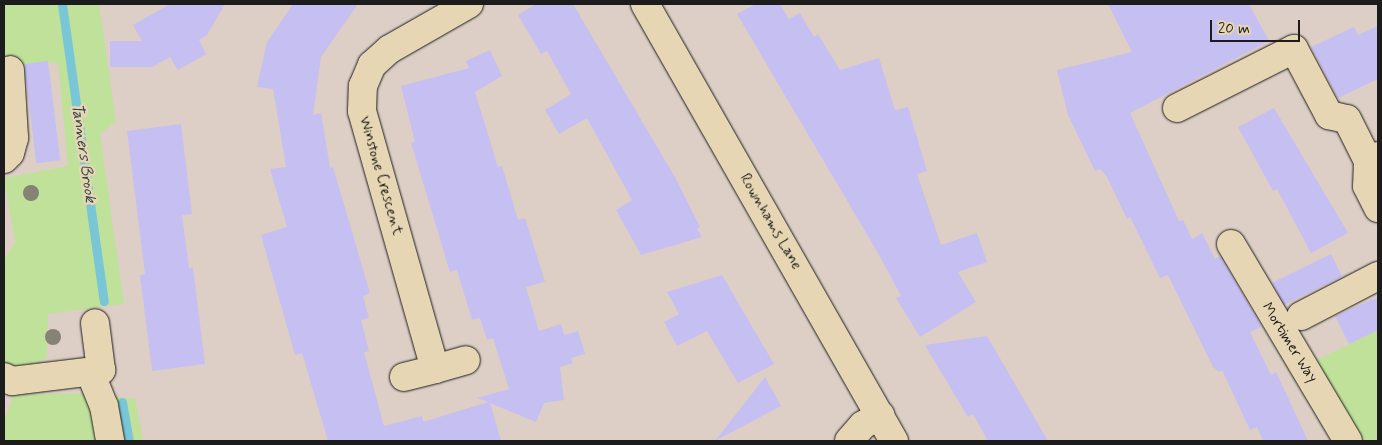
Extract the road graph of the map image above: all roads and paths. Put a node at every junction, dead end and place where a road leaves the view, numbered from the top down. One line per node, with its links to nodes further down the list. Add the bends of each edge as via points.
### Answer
1 (469, 4): 13 (street, Winstone Crescent, via 390,49 372,65 363,86 362,111)
2 (645, 4): 17 (street, Rownhams Lane)
3 (10, 70): 5 (street, via 14,138 10,153)
4 (1178, 108): 6 (street, via 1294,49 1329,116 1347,119)
5 (4, 159)
6 (1373, 159): 7 (street, via 1367,186)
7 (1378, 208)
8 (1231, 244): 21 (street, Mortimer Way)
9 (1378, 276): 10 (street)
10 (1300, 316)
11 (95, 323): 14 (street, via 101,370)
12 (466, 360): 13 (street)
13 (435, 369): 16 (street)
14 (90, 372): 15 (street, via 12,381); 18 (street, via 104,406)
15 (4, 377)
16 (404, 377)
17 (880, 415): 19 (street, via 863,425); 20 (street, Rownhams Lane)
18 (110, 441)
19 (848, 441)
20 (894, 441)
21 (1348, 441)

